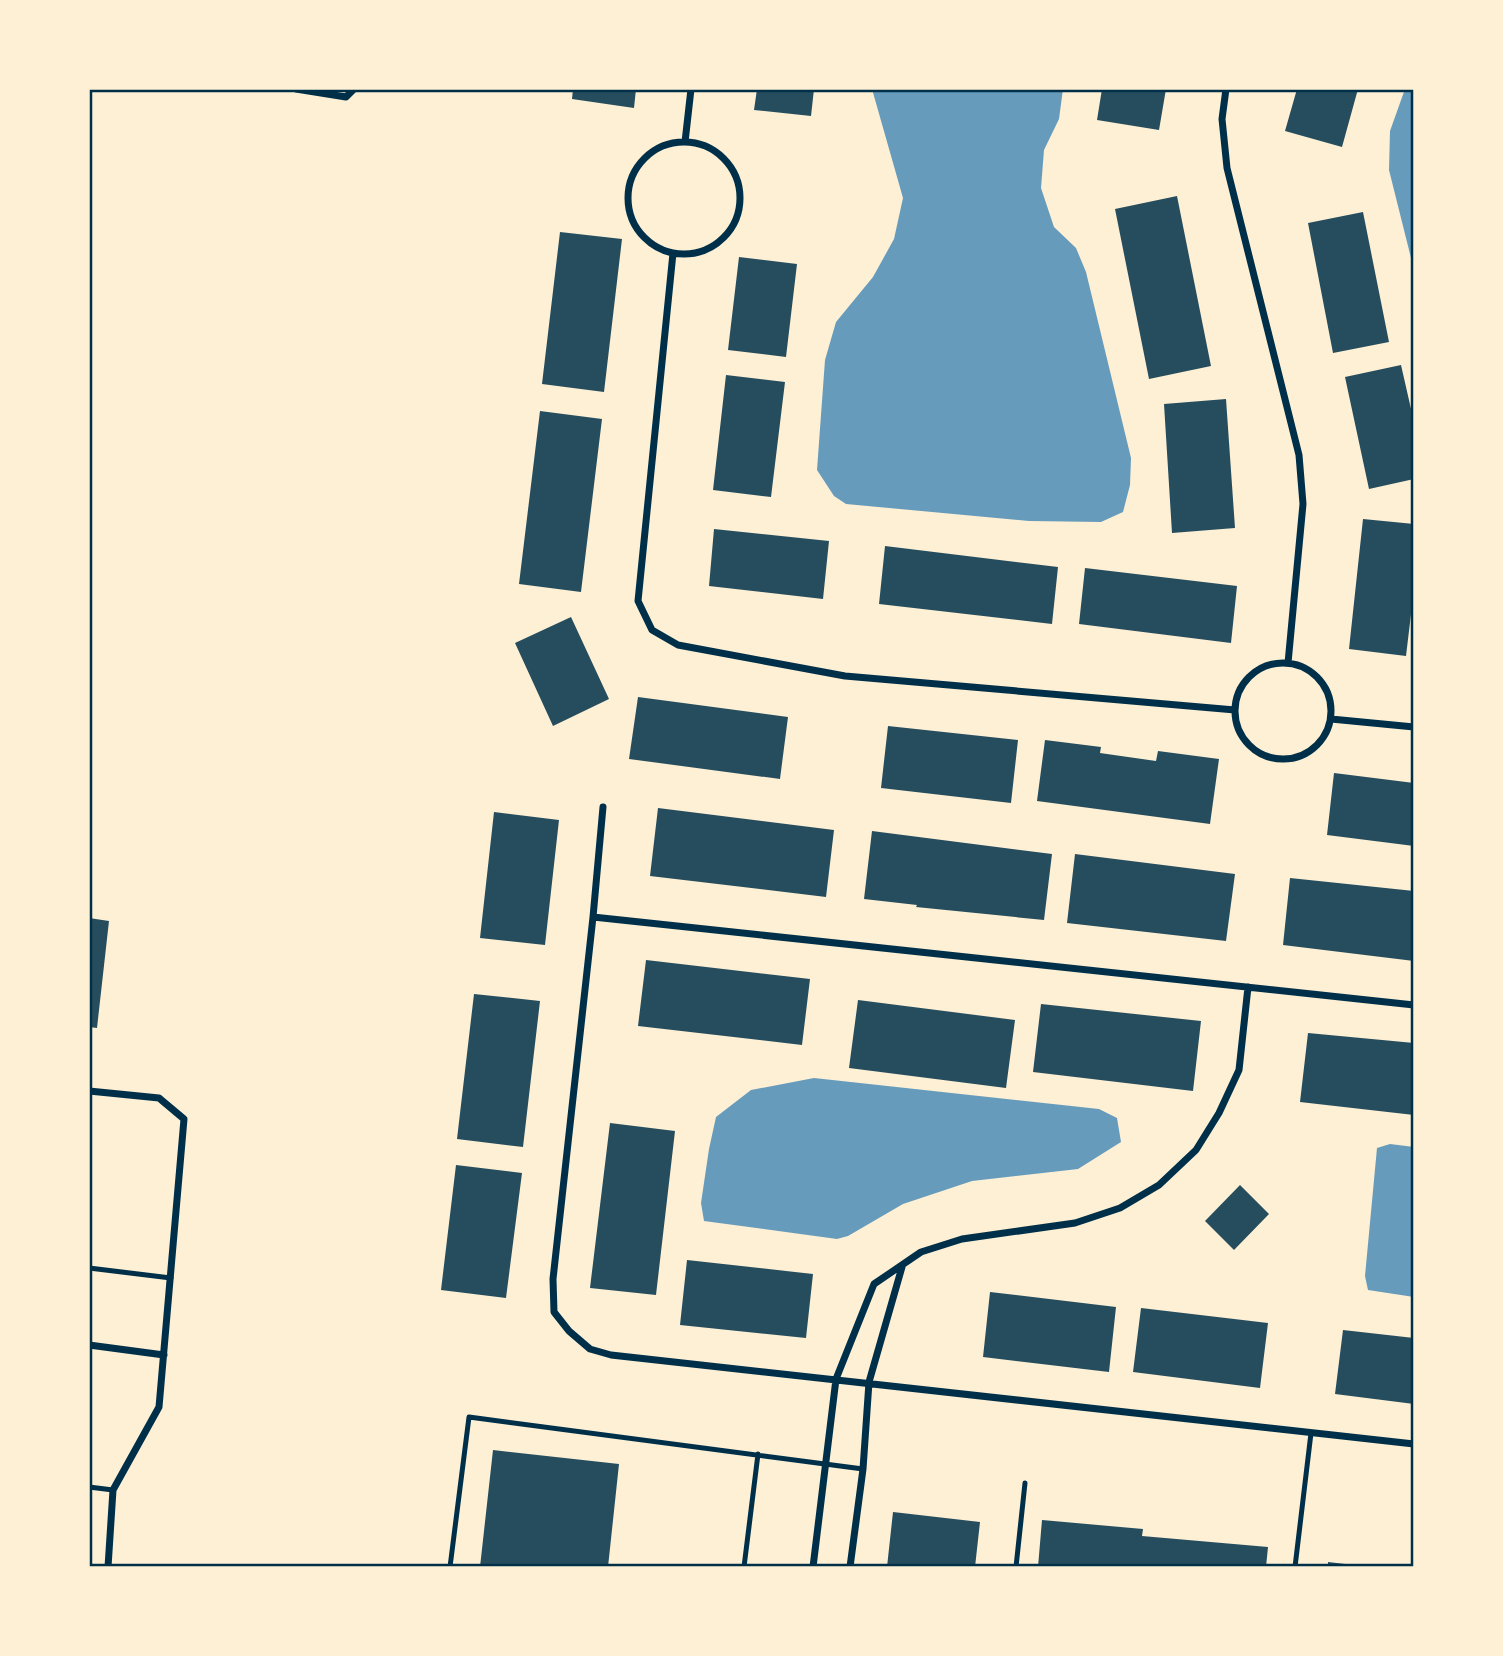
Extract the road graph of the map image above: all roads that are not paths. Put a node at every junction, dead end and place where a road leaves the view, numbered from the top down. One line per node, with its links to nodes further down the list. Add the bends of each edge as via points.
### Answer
1 (296, 89): 2 (street, via 346,97)
2 (354, 89)
3 (691, 89): 5 (street)
4 (1226, 89): 7 (street, via 1222,119 1227,168 1299,455 1303,504)
5 (685, 142): 6 (street, via 650,153 630,183 628,201 642,235); 6 (street, via 703,145 726,161 739,185 740,204 724,237 709,248 692,254)
6 (673, 253): 8 (street, via 638,601 652,630 678,645 845,676)
7 (1289, 663): 8 (street, via 1273,664 1246,680); 9 (street, via 1316,676 1325,688)
8 (1235, 710): 9 (street, via 1237,726 1256,752 1286,760 1316,747)
9 (1331, 719): 10 (street)
10 (1414, 727)
11 (603, 807): 12 (street)
12 (593, 917): 13 (street); 21 (street, via 553,1279 554,1312 590,1349 611,1355)
13 (1248, 987): 14 (street); 16 (street, via 1239,1070 1196,1150 1159,1185 1120,1208 1075,1223 962,1239 921,1252)
14 (1414, 1005)
15 (89, 1091): 18 (street, via 159,1098 184,1119)
16 (903, 1266): 21 (street, via 874,1284); 22 (street)
17 (89, 1268): 18 (lane)
18 (171, 1278): 20 (street)
19 (89, 1345): 20 (street)
20 (164, 1355): 30 (street, via 159,1407)
21 (836, 1379): 22 (street); 26 (street)
22 (869, 1382): 23 (street); 27 (street)
23 (1311, 1433): 24 (street); 37 (lane)
24 (1414, 1444)
25 (758, 1454): 26 (lane); 32 (lane, via 469,1417); 33 (lane)
26 (825, 1463): 27 (lane); 34 (street)
27 (863, 1469): 35 (street)
28 (1025, 1483): 36 (lane)
29 (89, 1487): 30 (lane)
30 (113, 1490): 31 (street)
31 (108, 1567)
32 (450, 1567)
33 (744, 1567)
34 (813, 1567)
35 (850, 1567)
36 (1016, 1567)
37 (1295, 1567)

